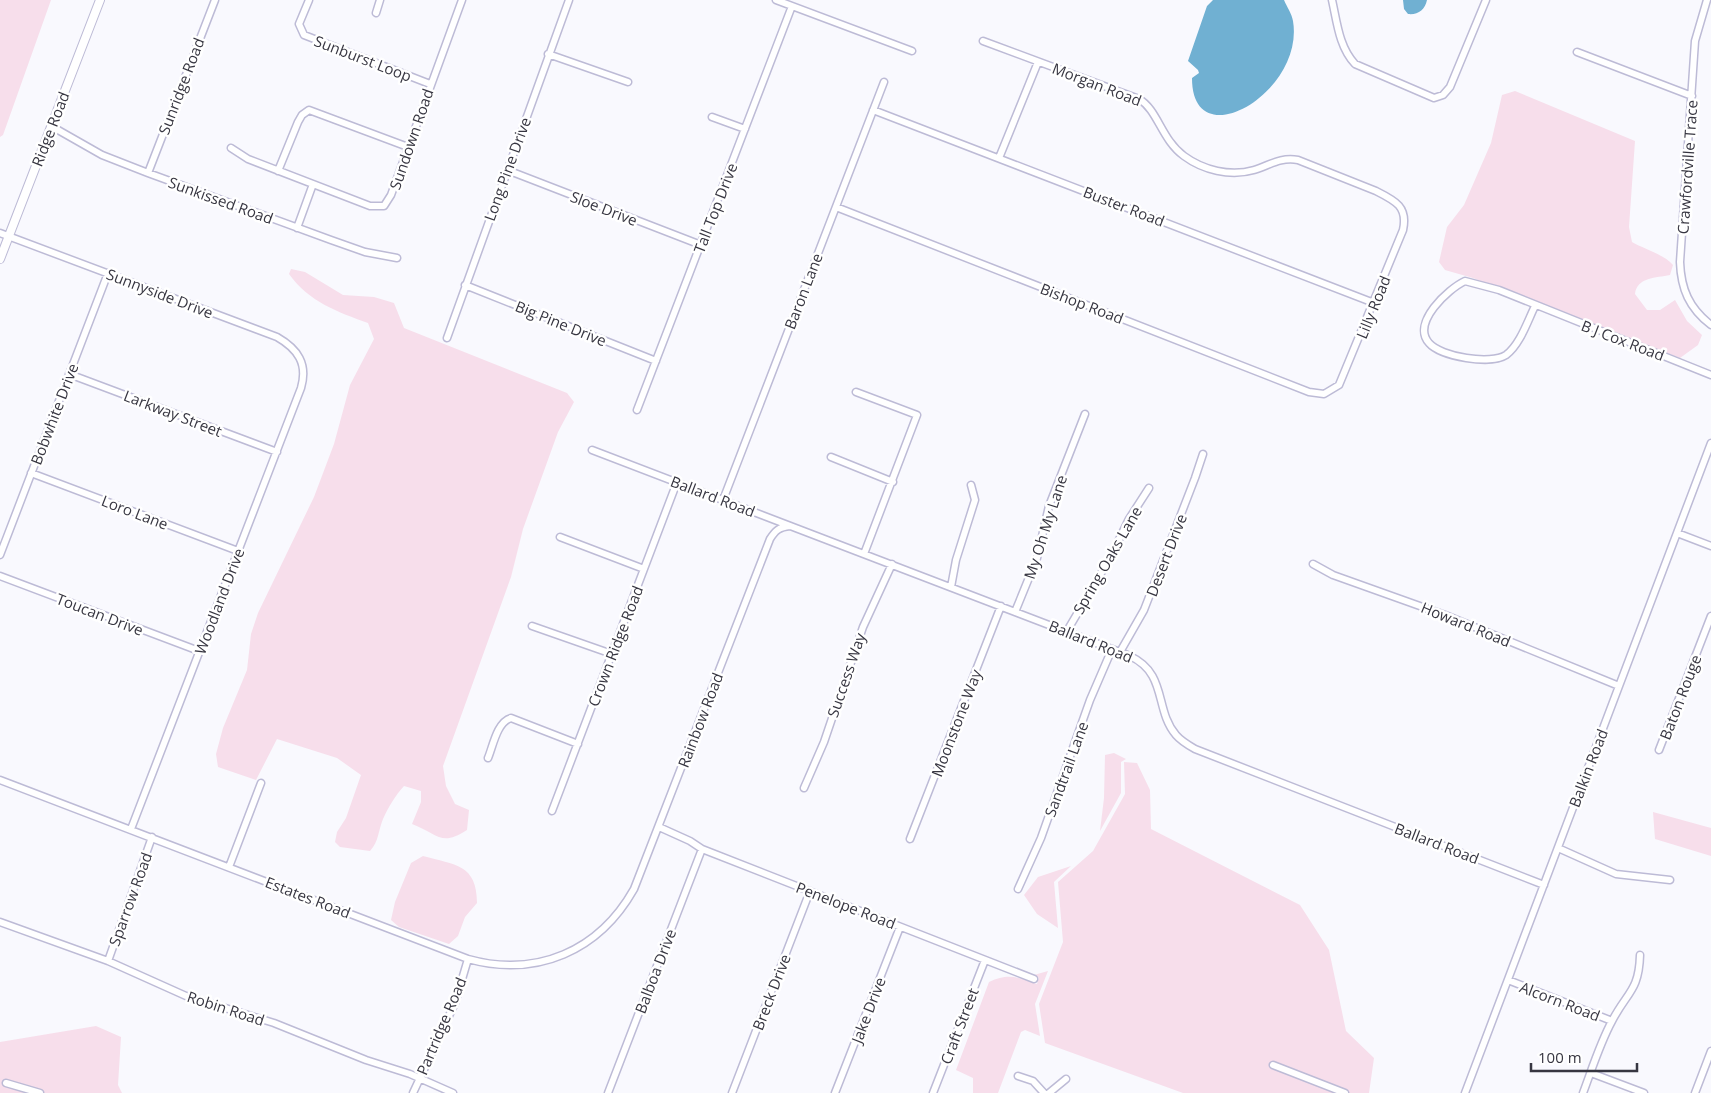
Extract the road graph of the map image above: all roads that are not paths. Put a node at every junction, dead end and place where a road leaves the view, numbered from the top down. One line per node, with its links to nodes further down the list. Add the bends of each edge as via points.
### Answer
1 (100, 0): 24 (street, Ridge Road)
2 (214, 0): 31 (street, Sunridge Road)
3 (308, 0): 20 (street, Sunburst Loop, via 299,24 304,35)
4 (380, 0): 12 (street)
5 (462, 0): 20 (street, Sundown Road)
6 (568, 0): 16 (street, Long Pine Drive)
7 (776, 0): 11 (street)
8 (1332, 0): 9 (street, via 1343,44 1355,64 1434,98 1443,95 1450,87)
9 (1486, 0)
10 (1707, 0): 21 (street, Crawfordville Trace, via 1696,41)
11 (792, 6): 14 (street); 25 (street, Tall Top Drive)
12 (376, 13)
13 (983, 41): 17 (street, Morgan Road)
14 (912, 51)
15 (1577, 52): 21 (street)
16 (548, 54): 18 (street); 30 (street, Long Pine Drive)
17 (1038, 62): 28 (street); 34 (street, Morgan Road, via 1147,104 1171,145 1210,170 1232,173 1286,158 1298,160 1388,197)
18 (628, 82)
19 (884, 82): 22 (street, Baron Lane)
20 (430, 84): 26 (street, Sundown Road)
21 (1692, 96): 45 (street, Crawfordville Trace, via 1681,280 1692,306)
22 (873, 110): 28 (street, Buster Road); 33 (street, Baron Lane)
23 (712, 117): 25 (street)
24 (51, 126): 31 (street, Sunkissed Road, via 102,155); 37 (street, Ridge Road)
25 (745, 128): 38 (street, Tall Top Drive)
26 (408, 147): 29 (street, via 309,110 298,122); 32 (street, Sundown Road, via 384,206 370,206)
27 (231, 148): 29 (street, Sundown Road, via 248,159)
28 (999, 158): 43 (street, Buster Road)
29 (278, 170): 32 (street, Sundown Road)
30 (507, 170): 38 (street, Sloe Drive); 42 (street, Long Pine Drive)
31 (148, 173): 35 (street, Sunkissed Road)
32 (313, 184): 35 (street)
33 (836, 207): 52 (street, Bishop Road, via 1310,392); 65 (street, Baron Lane)
34 (1405, 215): 43 (street, Lilly Road, via 1403,230)
35 (297, 228): 39 (street, Sunkissed Road, via 365,252)
36 (0, 233): 37 (street, Sunnyside Drive)
37 (9, 236): 40 (street, Ridge Road); 41 (street, Sunnyside Drive)
38 (701, 245): 47 (street, Tall Top Drive)
39 (397, 258)
40 (0, 259)
41 (108, 273): 48 (street, Sunnyside Drive, via 277,337 294,348); 49 (street, Bobwhite Drive)
42 (465, 285): 46 (street, Long Pine Drive); 47 (street, Big Pine Drive)
43 (1374, 303): 52 (street, Lilly Road, via 1343,379)
44 (1535, 306): 44 (street, B J Cox Road, via 1479,283 1465,281 1446,293 1432,310 1425,325 1426,338 1433,347 1451,354 1480,359 1504,356 1511,350); 50 (street, B J Cox Road)
45 (1711, 325)
46 (447, 338)
47 (656, 360): 53 (street, Tall Top Drive)
48 (304, 372): 57 (street, Woodland Drive)
49 (69, 374): 57 (street, Larkway Street); 60 (street, Bobwhite Drive)
50 (1711, 375)
51 (856, 392): 62 (street, via 917,415)
52 (1329, 393)
53 (637, 410)
54 (1086, 414): 79 (street, My Oh My Lane, via 1049,506 1037,558)
55 (1711, 443): 67 (street, Balkin Road)
56 (592, 450): 61 (street, Ballard Road)
57 (277, 452): 70 (street, Woodland Drive)
58 (1203, 454): 85 (street, Desert Drive, via 1144,610)
59 (831, 457): 62 (street)
60 (32, 473): 70 (street, Loro Lane); 72 (street, Bobwhite Drive)
61 (677, 482): 65 (street, Ballard Road); 75 (street, Crown Ridge Road)
62 (893, 482): 71 (street)
63 (971, 485): 77 (street, via 975,500)
64 (1149, 488): 82 (street, Spring Oaks Lane)
65 (723, 500): 66 (street, Ballard Road)
66 (790, 526): 71 (street, Ballard Road); 95 (street, Rainbow Road, via 782,526 770,539)
67 (1677, 533): 69 (street); 87 (street, Balkin Road)
68 (560, 537): 75 (street)
69 (1711, 546)
70 (238, 551): 84 (street, Woodland Drive)
71 (864, 554): 73 (street, Ballard Road)
72 (0, 555)
73 (892, 564): 77 (street, Ballard Road); 93 (street, Success Way, via 863,627 824,742)
74 (1313, 564): 87 (street, Howard Road, via 1333,575 1445,615)
75 (644, 569): 86 (street, Crown Ridge Road)
76 (0, 576): 84 (street, Toucan Drive)
77 (951, 587): 78 (street, Ballard Road)
78 (1001, 606): 79 (street, Ballard Road); 98 (street, Moonstone Way)
79 (1015, 612): 82 (street, Ballard Road)
80 (1711, 616): 89 (street, Baton Rouge)
81 (532, 626): 86 (street)
82 (1067, 631): 83 (street, Ballard Road)
83 (1112, 648): 85 (street, Ballard Road); 104 (street, Sandtrail Lane, via 1090,700 1042,838)
84 (199, 652): 96 (street, Woodland Drive)
85 (1120, 652): 103 (street, Ballard Road, via 1139,660 1150,670 1172,730 1195,749)
86 (612, 654): 88 (street, Crown Ridge Road)
87 (1619, 686): 99 (street, Balkin Road)
88 (578, 744): 90 (street, via 507,719 500,727); 94 (street, Crown Ridge Road)
89 (1659, 750)
90 (488, 758)
91 (0, 780): 96 (street, Estates Road)
92 (261, 783): 101 (street)
93 (804, 788)
94 (552, 811)
95 (659, 827): 100 (street, Penelope Road); 106 (street, Rainbow Road, via 634,889)
96 (131, 829): 97 (street, Estates Road)
97 (152, 837): 101 (street, Estates Road); 112 (street, Sparrow Road)
98 (910, 839)
99 (1558, 848): 102 (street, via 1616,874); 103 (street, Balkin Road)
100 (702, 849): 105 (street, Penelope Road); 126 (street, Balboa Drive)
101 (229, 866): 110 (street, Estates Road)
102 (1670, 880)
103 (1544, 885): 114 (street, Balkin Road)
104 (1018, 890)
105 (810, 891): 108 (street, Penelope Road); 127 (street, Breck Drive)
106 (613, 920): 110 (street, Estates Road, via 581,946 542,962 510,966)
107 (0, 922): 112 (street, Robin Road)
108 (900, 927): 111 (street, Penelope Road); 128 (street, Jake Drive)
109 (1640, 955): 115 (street, via 1640,975)
110 (468, 959): 120 (street, Partridge Road, via 455,1002)
111 (985, 960): 113 (street, Penelope Road); 129 (street, Craft Street)
112 (108, 961): 120 (street, Robin Road, via 186,996 274,1024)
113 (1034, 979)
114 (1508, 980): 115 (street, Alcorn Road); 133 (street, Balkin Road)
115 (1612, 1021): 118 (street)
116 (1711, 1051): 136 (street)
117 (1273, 1065): 132 (street)
118 (1591, 1073): 134 (street); 135 (street)
119 (1018, 1076): 130 (street, via 1033,1081)
120 (419, 1078): 124 (street, Partridge Road); 125 (street, Robin Road)
121 (1066, 1079): 131 (street)
122 (6, 1083): 123 (street)
123 (40, 1093)
124 (413, 1093)
125 (453, 1093)
126 (608, 1093)
127 (732, 1093)
128 (836, 1093)
129 (933, 1093)
130 (1044, 1093)
131 (1049, 1093)
132 (1345, 1093)
133 (1465, 1093)
134 (1583, 1093)
135 (1644, 1093)
136 (1695, 1093)

